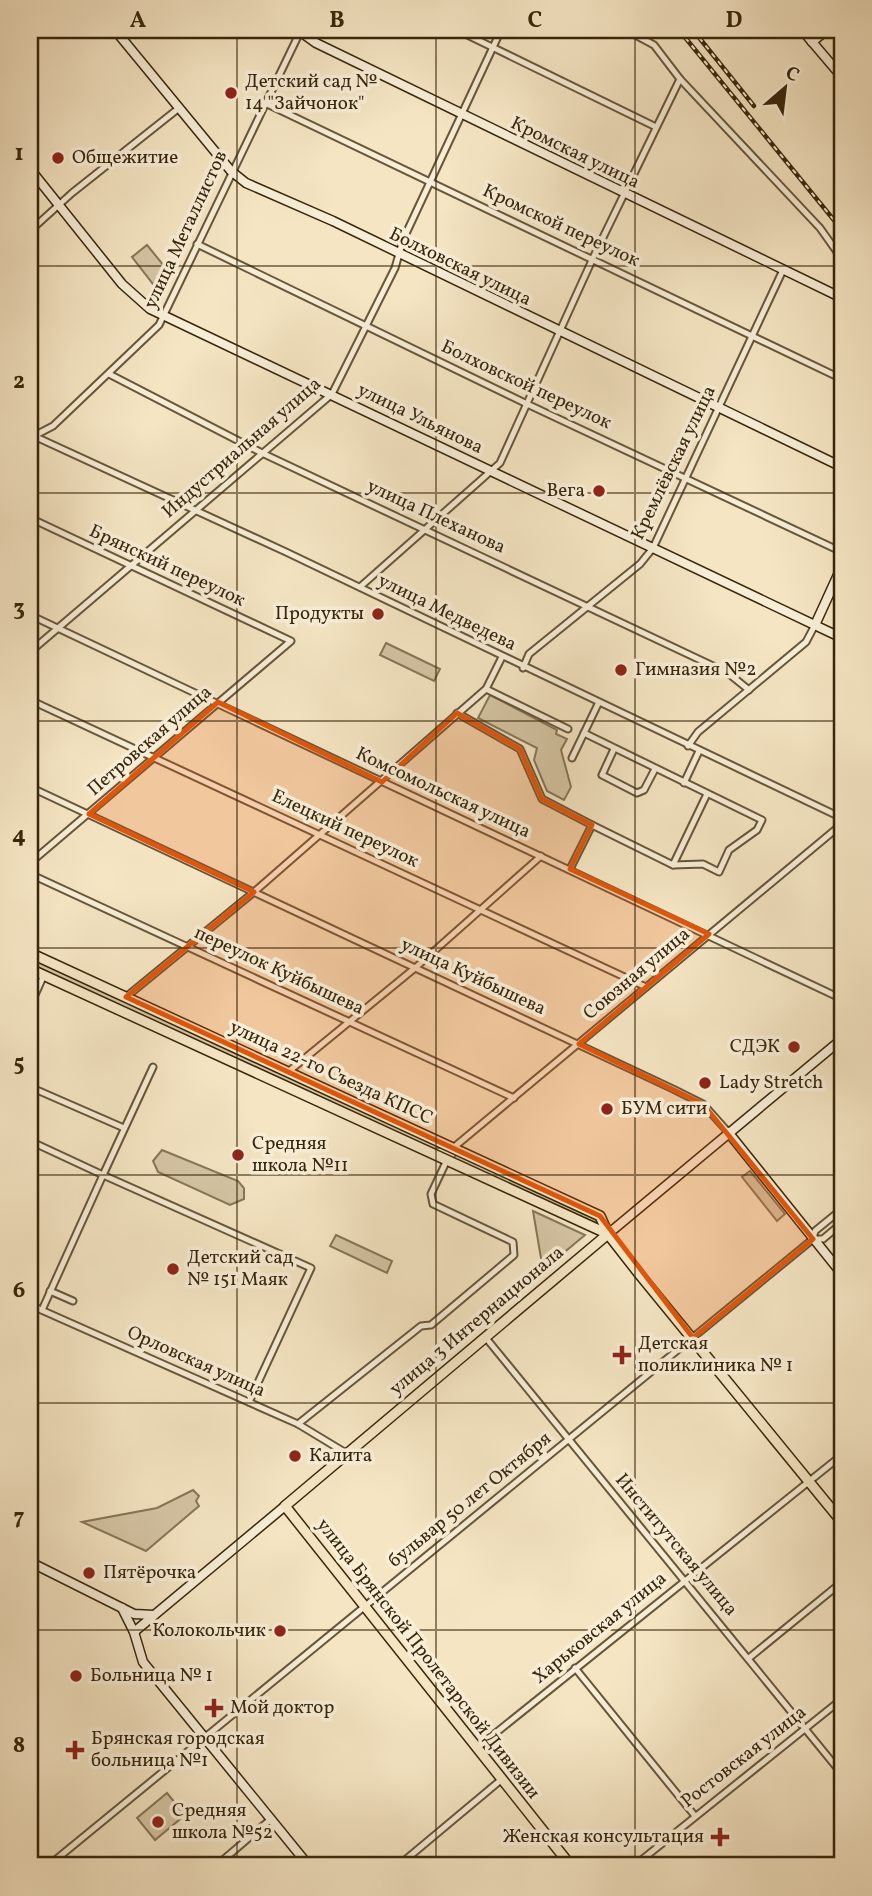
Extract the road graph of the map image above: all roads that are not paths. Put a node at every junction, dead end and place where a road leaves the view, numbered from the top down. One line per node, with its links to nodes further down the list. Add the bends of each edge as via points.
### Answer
1 (115, 30): 13 (street, Болховская улица)
2 (457, 30): 9 (street)
3 (501, 30): 9 (street, Индустриальная улица)
4 (626, 30): 11 (street, via 654,44)
5 (802, 30): 8 (street)
6 (827, 30): 8 (street)
7 (299, 31): 12 (street, улица Металлистов); 14 (street, Кромская улица)
8 (812, 42): 10 (street)
9 (493, 46): 14 (street, Индустриальная улица); 15 (street)
10 (842, 77)
11 (680, 79): 15 (street); 25 (street, via 775,177)
12 (265, 103): 17 (street, улица Металлистов); 18 (street, Кромской переулок)
13 (179, 108): 17 (street, Болховская улица); 20 (street)
14 (461, 116): 18 (street, Индустриальная улица); 19 (street, Кромская улица)
15 (656, 127): 19 (street)
16 (30, 169): 20 (street, улица Ульянова)
17 (231, 171): 22 (street, улица Металлистов); 23 (street, Болховская улица, via 246,183)
18 (430, 183): 23 (street, Индустриальная улица); 24 (street, Кромской переулок)
19 (624, 194): 24 (street); 26 (street, Кромская улица)
20 (59, 206): 21 (street); 28 (street, улица Ульянова, via 134,297)
21 (30, 232)
22 (197, 244): 28 (street, улица Металлистов); 29 (street, Болховской переулок)
23 (398, 254): 29 (street, Индустриальная улица); 30 (street, Болховская улица)
24 (593, 258): 30 (street); 31 (street, Кромской переулок)
25 (842, 259)
26 (783, 270): 27 (street, Кромская улица); 31 (street, Кремлёвская улица)
27 (842, 298)
28 (163, 316): 32 (street, улица Металлистов, via 154,331); 34 (street, улица Ульянова)
29 (366, 325): 34 (street, Индустриальная улица); 35 (street, Болховской переулок)
30 (559, 332): 35 (street); 36 (street, Болховская улица)
31 (751, 338): 33 (street, Кромской переулок); 36 (street, Кремлёвская улица)
32 (109, 373): 37 (street, улица Металлистов, via 53,426); 38 (street, улица Плеханова)
33 (842, 379)
34 (332, 394): 38 (street, Индустриальная улица); 40 (street, улица Ульянова)
35 (527, 404): 40 (street); 41 (street, Болховской переулок)
36 (718, 409): 39 (street, Болховская улица); 41 (street, Кремлёвская улица)
37 (33, 437): 42 (street, улица Медведева)
38 (264, 454): 42 (street, Индустриальная улица); 44 (street, улица Плеханова)
39 (842, 467)
40 (493, 472): 44 (street); 45 (street, улица Ульянова)
41 (687, 478): 45 (street, Кремлёвская улица); 46 (street, Болховской переулок)
42 (195, 512): 47 (street, Индустриальная улица); 49 (street, улица Медведева)
43 (30, 518): 47 (street, Брянский переулок)
44 (428, 530): 49 (street); 50 (street, улица Плеханова)
45 (653, 548): 50 (street, Кремлёвская улица); 52 (street, улица Ульянова)
46 (842, 552)
47 (129, 565): 53 (street, Индустриальная улица); 55 (street, Брянский переулок)
48 (842, 566): 52 (street)
49 (360, 587): 57 (street, улица Медведева)
50 (589, 607): 58 (street, Кремлёвская улица, via 529,654); 60 (street, улица Плеханова, via 728,673)
51 (30, 615): 53 (street, Комсомольская улица)
52 (815, 625): 54 (street, улица Ульянова); 60 (street, via 806,642)
53 (58, 629): 56 (street, Индустриальная улица); 62 (street, Комсомольская улица)
54 (842, 638)
55 (291, 641): 62 (street, Петровская улица)
56 (30, 652)
57 (502, 657): 58 (street, улица Медведева); 59 (street)
58 (523, 668): 63 (street, улица Медведева)
59 (486, 689): 64 (street); 65 (street)
60 (749, 690): 67 (street, via 698,732)
61 (30, 699): 70 (street, Елецкий переулок)
62 (218, 702): 70 (street, Петровская улица); 73 (street, Комсомольская улица)
63 (598, 704): 66 (street); 67 (street, улица Медведева)
64 (457, 713): 73 (street); 80 (street, via 520,749 542,799)
65 (568, 729)
66 (584, 733): 68 (street); 71 (street)
67 (688, 746): 69 (street, улица Медведева)
68 (614, 749): 72 (street); 72 (street, via 602,775 637,793 644,790)
69 (699, 751): 74 (street); 78 (street, улица Медведева)
70 (156, 757): 77 (street, Петровская улица); 81 (street, Елецкий переулок)
71 (572, 758)
72 (654, 769): 74 (street)
73 (382, 782): 81 (street); 82 (street, Комсомольская улица)
74 (684, 783): 76 (street)
75 (30, 787): 77 (street, улица Куйбышева)
76 (707, 794): 84 (street); 84 (street, via 762,820 757,830 729,850 719,872 703,864)
77 (89, 814): 83 (street, Петровская улица); 87 (street, улица Куйбышева)
78 (842, 818)
79 (842, 824): 89 (street, Союзная улица)
80 (592, 825): 84 (street); 85 (street)
81 (320, 834): 87 (street); 88 (street, Елецкий переулок)
82 (541, 856): 85 (street, Комсомольская улица); 88 (street)
83 (30, 863)
84 (673, 864)
85 (569, 869): 89 (street, Комсомольская улица)
86 (30, 874): 90 (street, переулок Куйбышева)
87 (254, 892): 90 (street); 92 (street, улица Куйбышева)
88 (482, 910): 92 (street); 95 (street, Елецкий переулок)
89 (709, 934): 95 (street, Союзная улица); 97 (street, Комсомольская улица)
90 (186, 945): 96 (street); 99 (street, переулок Куйбышева)
91 (30, 953): 96 (main road, улица 22-го Съезда КПСС)
92 (415, 968): 99 (street); 101 (street, улица Куйбышева)
93 (30, 969): 94 (main road, улица 22-го Съезда КПСС)
94 (44, 975): 98 (street); 110 (main road, улица 22-го Съезда КПСС)
95 (646, 987): 101 (street, Союзная улица)
96 (126, 998): 103 (main road, улица 22-го Съезда КПСС)
97 (842, 999)
98 (30, 1006)
99 (349, 1021): 103 (street); 105 (street, переулок Куйбышева)
100 (842, 1039): 107 (street, улица 3 Интернационала)
101 (579, 1044): 105 (street, Союзная улица); 107 (street, улица Куйбышева, via 703,1104)
102 (153, 1067): 106 (street)
103 (288, 1072): 109 (main road, улица 22-го Съезда КПСС)
104 (30, 1087): 106 (street)
105 (514, 1098): 109 (street, Союзная улица)
106 (124, 1128): 111 (street)
107 (728, 1132): 114 (street, улица 3 Интернационала); 115 (street, улица Куйбышева)
108 (30, 1141): 111 (street)
109 (453, 1148): 110 (street); 114 (main road, улица 22-го Съезда КПСС, via 600,1216)
110 (447, 1160): 114 (main road, улица 22-го Съезда КПСС); 124 (street, via 431,1194 433,1204 513,1242 514,1255 431,1325 422,1326)
111 (103, 1175): 117 (street); 123 (street, via 311,1268)
112 (842, 1209): 115 (street, бульвар 50 лет Октября, via 815,1231)
113 (842, 1223): 115 (street, via 822,1239)
114 (608, 1234): 121 (main road, улица 3 Интернационала); 122 (main road, улица 22-го Съезда КПСС)
115 (813, 1239): 116 (street, улица Куйбышева); 122 (street, бульвар 50 лет Октября)
116 (842, 1274)
117 (50, 1291): 118 (street); 120 (street)
118 (73, 1301)
119 (30, 1305): 120 (street, Орловская улица)
120 (42, 1310): 123 (street, Орловская улица)
121 (485, 1337): 125 (street, Институтская улица); 126 (main road, улица 3 Интернационала)
122 (693, 1338): 125 (street, бульвар 50 лет Октября); 128 (main road, улица 22-го Съезда КПСС)
123 (249, 1402): 124 (street, Орловская улица)
124 (298, 1424): 126 (street, Орловская улица)
125 (568, 1441): 132 (street, Институтская улица); 134 (street, бульвар 50 лет Октября)
126 (346, 1453): 129 (main road, улица 3 Интернационала)
127 (842, 1455): 128 (street, Харьковская улица)
128 (809, 1481): 130 (main road, улица 22-го Съезда КПСС); 132 (street, Харьковская улица)
129 (285, 1506): 134 (main road, улица Брянской Пролетарской Дивизии); 136 (street, улица 3 Интернационала)
130 (842, 1522)
131 (30, 1562): 135 (street)
132 (685, 1581): 138 (street, Институтская улица); 139 (street, Харьковская улица)
133 (842, 1581): 138 (street)
134 (364, 1606): 142 (street, бульвар 50 лет Октября); 143 (main road, улица Брянской Пролетарской Дивизии)
135 (122, 1608): 136 (street); 137 (street)
136 (154, 1615): 137 (street, улица 3 Интернационала)
137 (134, 1632): 142 (street, via 143,1662)
138 (749, 1658): 141 (street, Институтская улица)
139 (575, 1668): 143 (street, Харьковская улица); 146 (street)
140 (842, 1699): 141 (street, Ростовская улица)
141 (805, 1729): 144 (street, Институтская улица); 146 (street, Ростовская улица)
142 (203, 1737): 147 (street); 148 (street, бульвар 50 лет Октября)
143 (477, 1748): 145 (main road, улица Брянской Пролетарской Дивизии)
144 (842, 1774)
145 (502, 1779): 151 (street); 152 (main road, улица Брянской Пролетарской Дивизии)
146 (695, 1816): 153 (street, Ростовская улица)
147 (271, 1819): 149 (street); 150 (street)
148 (48, 1866)
149 (216, 1866)
150 (309, 1866)
151 (398, 1866)
152 (571, 1866)
153 (634, 1866)

